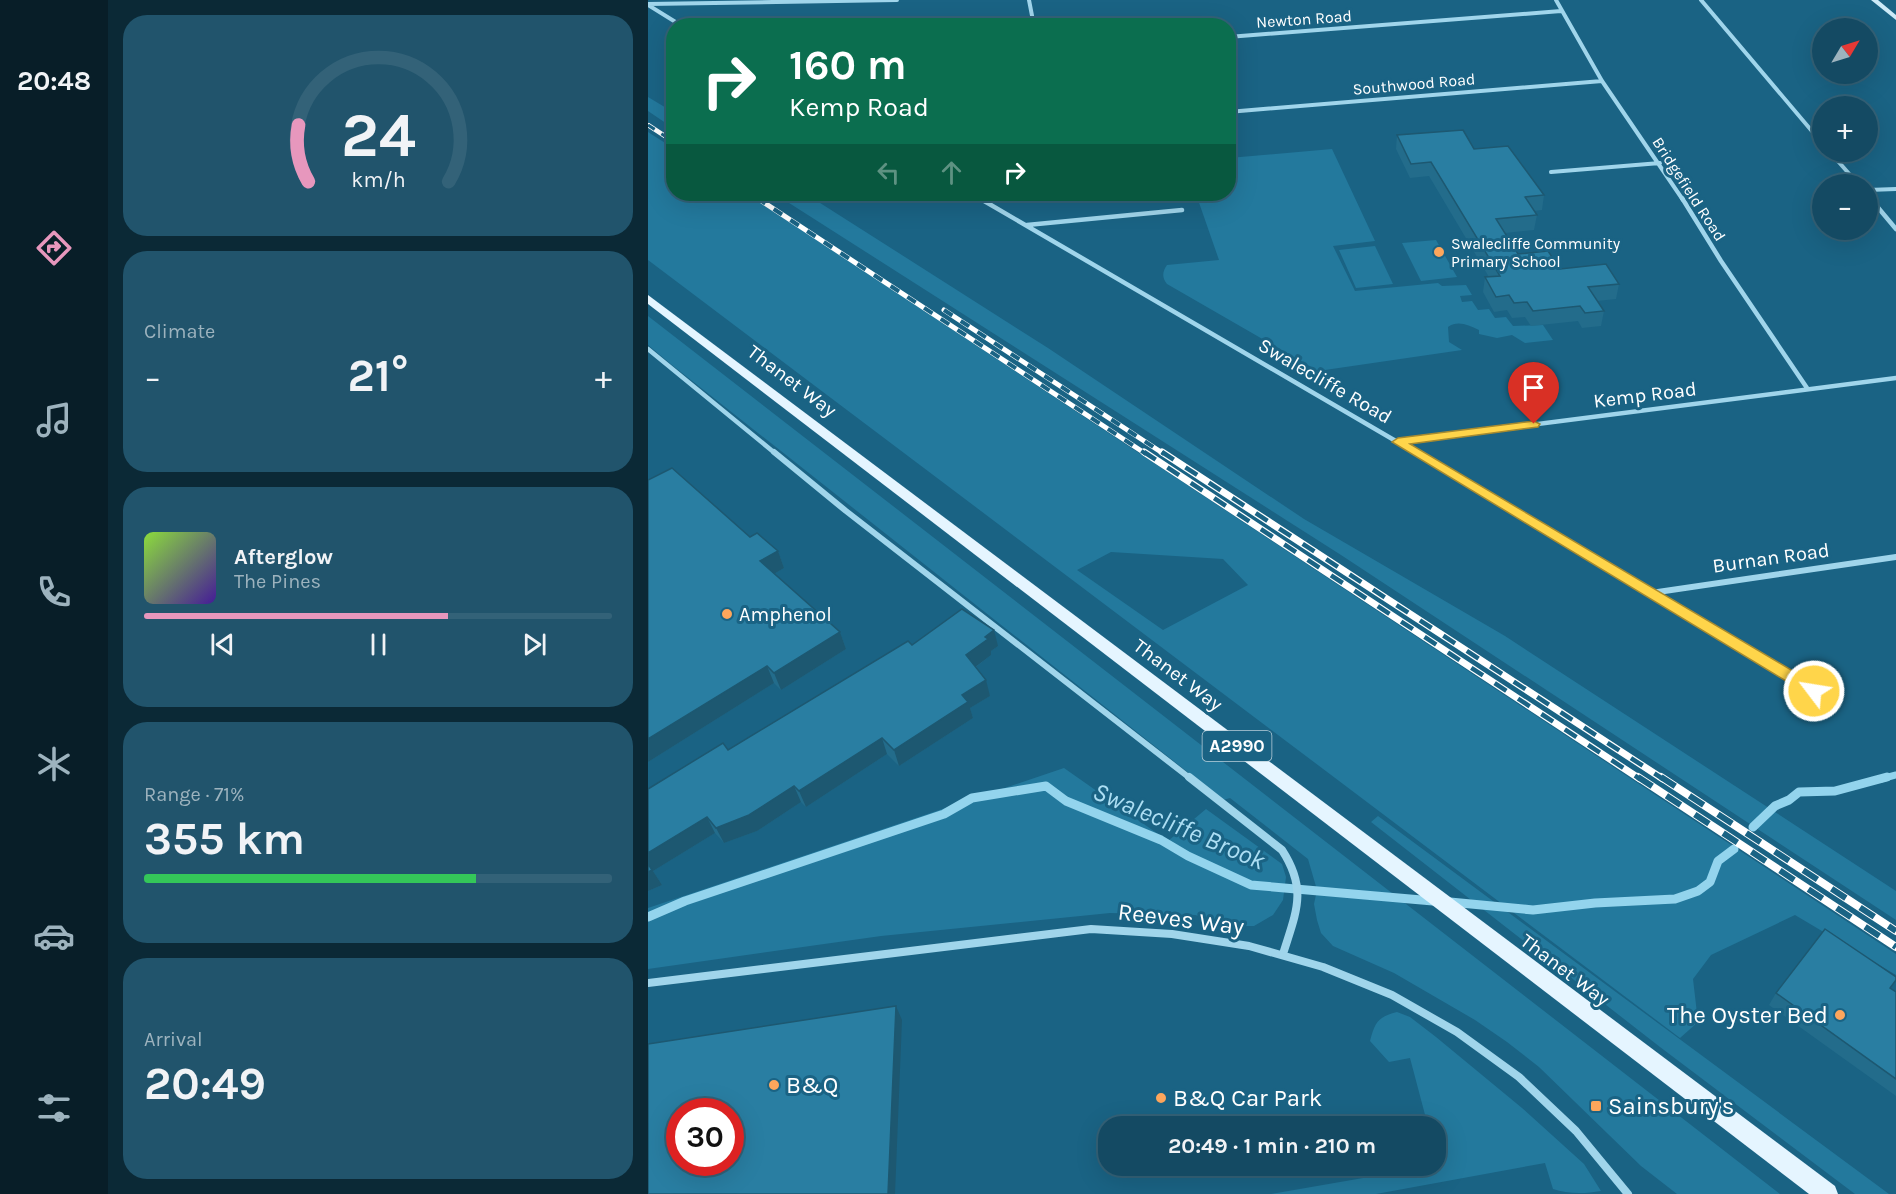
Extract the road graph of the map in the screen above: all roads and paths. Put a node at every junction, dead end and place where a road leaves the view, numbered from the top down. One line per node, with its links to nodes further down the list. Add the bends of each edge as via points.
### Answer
1 (897, 0): 6 (street)
2 (1029, 0): 9 (street)
3 (1556, 0): 7 (street, Bridgefield Road)
4 (1701, 0): 14 (street)
5 (1874, 0): 10 (main road)
6 (648, 5): 8 (street)
7 (1561, 11): 11 (street, Newton Road); 12 (street, Bridgefield Road)
8 (669, 18)
9 (1032, 18)
10 (1896, 18)
11 (1236, 36)
12 (1602, 81): 13 (street, Southwood Road); 16 (street, Bridgefield Road)
13 (1236, 111)
14 (1812, 131)
15 (1839, 162): 18 (street)
16 (1660, 163): 17 (street); 29 (street, Bridgefield Road)
17 (1551, 172)
18 (1849, 174)
19 (1896, 189): 20 (street)
20 (1878, 190)
21 (984, 201): 24 (street, Swalecliffe Road)
22 (1182, 204): 24 (street, via 1182,213)
23 (1878, 208): 25 (street)
24 (1026, 225): 30 (street, Swalecliffe Road)
25 (1896, 229)
26 (648, 298): 39 (main road, Thanet Way / A2990)
27 (648, 349): 36 (street, via 856,518 1282,850 1294,866 1300,884)
28 (1896, 378): 29 (street, Kemp Road)
29 (1807, 388): 30 (street, Kemp Road)
30 (1398, 442): 32 (street, Swalecliffe Road)
31 (1896, 557): 32 (street, Burnan Road)
32 (1650, 593): 34 (street, Swalecliffe Road)
33 (1829, 688): 34 (street)
34 (1814, 691): 35 (street)
35 (1809, 707)
36 (1283, 954): 37 (street, Reeves Way, via 1225,941 1126,929 1091,929); 38 (street, Reeves Way, via 1327,966 1372,985 1425,1011 1474,1042 1546,1102 1592,1149)
37 (648, 983)
38 (1628, 1194)
39 (1827, 1194)

